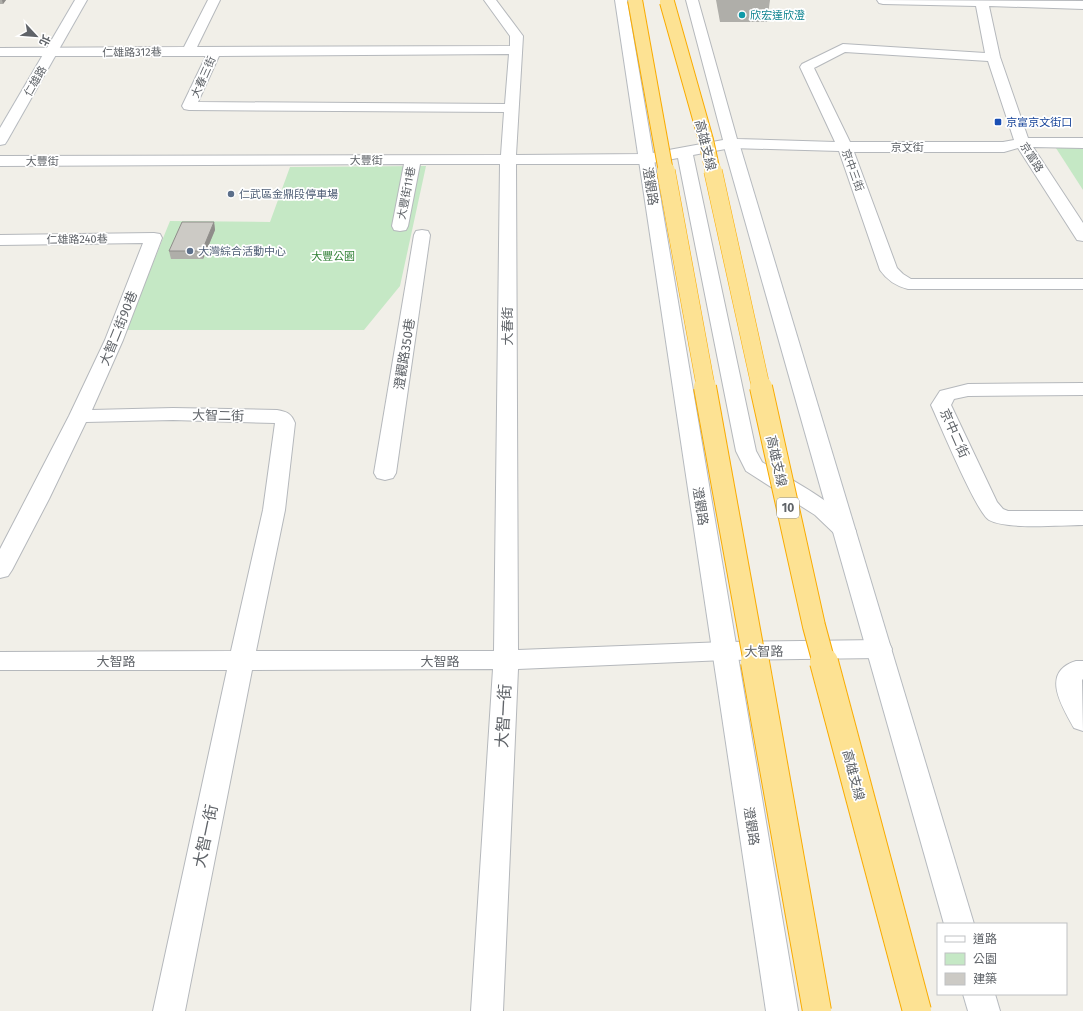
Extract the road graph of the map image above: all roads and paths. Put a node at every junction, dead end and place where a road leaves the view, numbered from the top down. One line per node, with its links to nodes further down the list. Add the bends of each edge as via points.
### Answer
1 (81, 0): 15 (street, 仁雄路)
2 (214, 0): 12 (street)
3 (490, 0): 11 (street, 大春街, via 517,36)
4 (621, 0): 24 (street, 澄觀路)
5 (635, 0): 52 (highway, bridge)
6 (692, 0): 20 (street)
7 (883, 0): 8 (street)
8 (981, 1): 10 (street); 16 (street, 京富路)
9 (667, 2): 53 (highway, 高雄支線 / 10, bridge, via 706,140 814,626)
10 (1083, 5)
11 (516, 50): 14 (street, 大春三街); 17 (street, 大春街)
12 (189, 51): 14 (street, 仁雄路312巷); 15 (street, 仁雄路312巷)
13 (0, 52): 15 (street, 仁雄路312巷)
14 (214, 52): 17 (street, 大春三街, via 189,106)
15 (51, 53): 18 (street, 仁雄路)
16 (993, 57): 19 (street, 京富路); 22 (street, 京中三街, via 843,48 806,67)
17 (511, 108): 25 (street, 大春街)
18 (0, 141)
19 (1022, 142): 21 (street, 京文街); 22 (street, 京文街, via 1004,147); 30 (street, 京富路)
20 (731, 143): 22 (street, 京文街); 23 (street, 大豐街); 38 (street)
21 (1083, 143)
22 (845, 147): 33 (street, 京中三街, via 889,270 897,278 908,284)
23 (685, 152): 24 (street, 大豐街); 38 (street, via 746,451 754,466 823,510)
24 (646, 158): 25 (street, 大豐街); 41 (street, 澄觀路)
25 (508, 159): 26 (street, 大豐街); 42 (street, 大春街)
26 (413, 160): 27 (street, 大豐街); 28 (street, 大豐街11巷)
27 (0, 162)
28 (400, 226)
29 (422, 235): 36 (street, 澄觀路350巷)
30 (1083, 236)
31 (154, 238): 32 (street, 仁雄路240巷); 35 (street, 大智二街90巷, via 114,340)
32 (0, 240)
33 (1083, 284)
34 (1083, 389): 37 (street, 京中二街, via 968,390 947,395 941,405 987,504 995,514 1005,518)
35 (79, 416): 39 (street); 44 (street, 大智二街, via 173,414 283,418 285,423 274,510)
36 (385, 473)
37 (1083, 518)
38 (845, 531): 40 (street)
39 (0, 570)
40 (880, 649): 41 (street, 大智路); 47 (street)
41 (724, 651): 42 (street, 大智路); 51 (street, 澄觀路)
42 (506, 660): 44 (street, 大智路); 50 (street, 大智一街)
43 (0, 661): 44 (street, 大智路)
44 (241, 661): 49 (street, 大智一街)
45 (1083, 670): 46 (street, via 1076,670 1069,678 1069,692)
46 (1083, 721)
47 (959, 923)
48 (979, 995): 54 (street)
49 (169, 1011)
50 (487, 1011)
51 (782, 1011)
52 (817, 1011)
53 (918, 1011)
54 (984, 1011)

